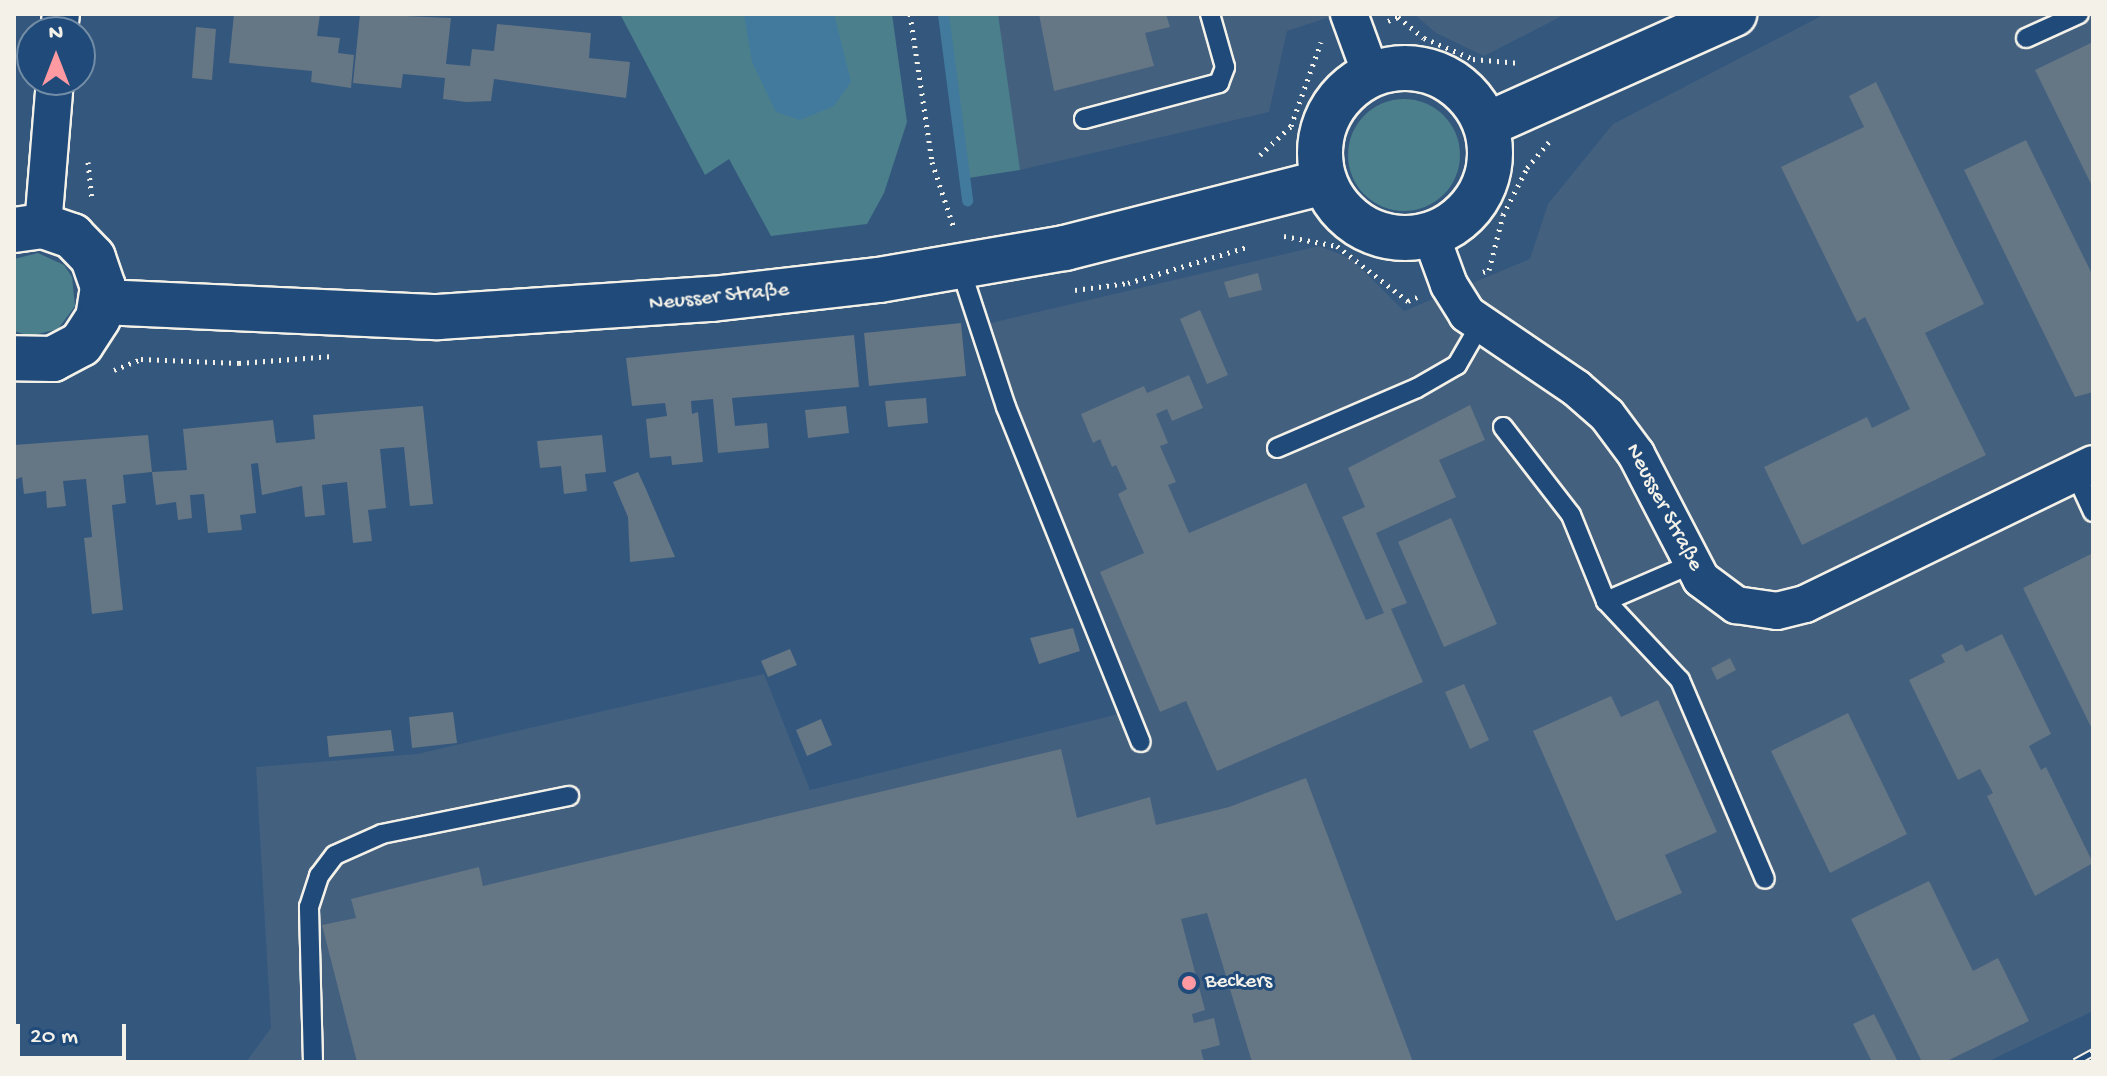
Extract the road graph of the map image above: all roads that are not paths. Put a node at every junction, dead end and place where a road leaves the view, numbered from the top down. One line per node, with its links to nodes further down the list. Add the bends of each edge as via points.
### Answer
1 (1210, 14): 8 (lane, via 1225,67 1219,83)
2 (1734, 14): 9 (main road)
3 (2079, 14): 5 (lane)
4 (1353, 23): 6 (street)
5 (2026, 38)
6 (1371, 74): 9 (main road, via 1418,68 1441,75 1477,105); 10 (main road, via 1348,89 1331,111 1321,137)
7 (52, 96): 11 (street)
8 (1084, 119)
9 (1486, 125): 12 (main road, via 1491,152 1482,190 1468,212)
10 (1324, 182): 12 (main road, via 1343,211 1363,227 1386,236); 13 (main road, Neusser Straße, via 1167,225)
11 (28, 228): 14 (main road, via 72,236 93,258)
12 (1430, 233): 15 (street, Neusser Straße, via 1454,294)
13 (956, 241): 14 (main road, Neusser Straße, via 697,300 438,317); 23 (lane, via 1006,407)
14 (102, 302): 16 (main road, via 91,332 68,353 38,362)
15 (1480, 325): 18 (lane, via 1457,365 1417,388); 21 (street, Neusser Straße, via 1576,388 1618,427)
16 (14, 358)
17 (1503, 427): 22 (lane, via 1571,515)
18 (1277, 448)
19 (2084, 469): 20 (lane); 21 (street, Neusser Straße, via 1791,609 1764,611 1725,600)
20 (2093, 512)
21 (1692, 564): 22 (lane)
22 (1606, 601): 25 (lane, via 1680,680)
23 (1141, 742)
24 (569, 796): 26 (lane, via 382,834 335,855 319,876 309,907)
25 (1765, 879)
26 (313, 1062)

